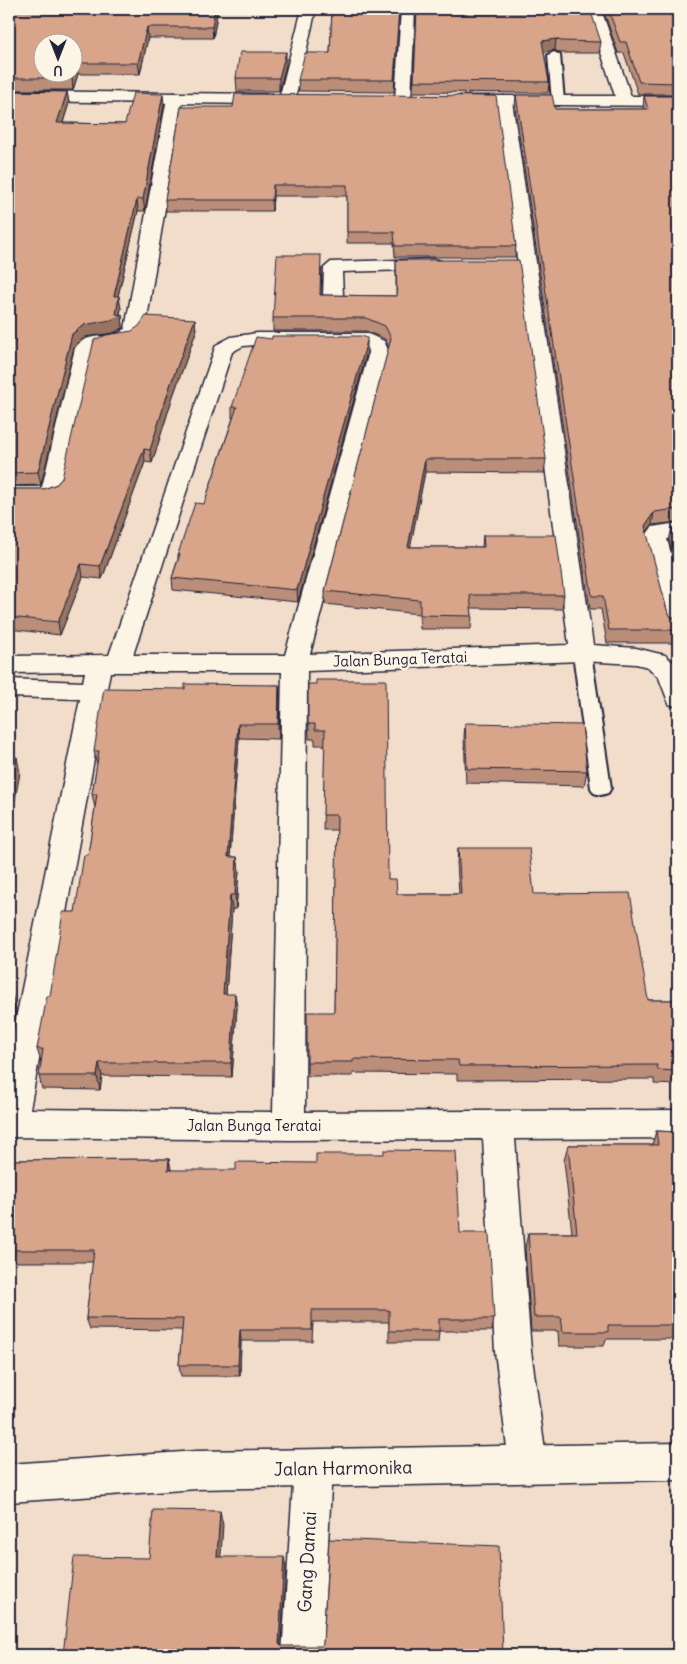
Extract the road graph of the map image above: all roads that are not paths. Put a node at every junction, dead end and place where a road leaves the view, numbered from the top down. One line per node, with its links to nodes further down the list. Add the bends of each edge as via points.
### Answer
1 (309, 9): 7 (street)
2 (408, 9): 10 (street)
3 (594, 9): 16 (street)
4 (554, 55): 14 (lane)
5 (9, 96): 6 (street)
6 (175, 98): 7 (street); 19 (street, via 135,331 126,339 88,344 85,348 52,490 45,494)
7 (287, 100): 8 (street)
8 (307, 100)
9 (384, 100): 10 (street)
10 (403, 100): 11 (street)
11 (422, 100)
12 (440, 101): 13 (street)
13 (504, 101): 14 (street); 22 (street, via 518,265)
14 (558, 101): 16 (street)
15 (678, 101): 16 (street)
16 (625, 102)
17 (451, 265): 18 (street, via 338,266 333,268)
18 (333, 296)
19 (9, 494)
20 (678, 530): 21 (street, via 660,532 655,538)
21 (678, 622)
22 (582, 653): 23 (street, Jalan Bunga Teratai); 27 (street, Jalan Bunga Teratai, via 636,656 656,661 670,674); 28 (lane)
23 (295, 663): 25 (street, Jalan Bunga Teratai); 25 (street, via 379,352 377,345 366,339 238,341 223,349); 32 (street)
24 (9, 664): 25 (street)
25 (104, 673): 26 (street, Jalan Bunga Teratai); 29 (street)
26 (9, 688)
27 (678, 698)
28 (601, 788)
29 (10, 1123): 32 (street, Jalan Bunga Teratai)
30 (678, 1124): 31 (street, Jalan Bunga Teratai)
31 (498, 1125): 32 (street, Jalan Bunga Teratai); 34 (street, via 514,1351)
32 (289, 1126)
33 (678, 1461): 34 (street, Jalan Harmonika)
34 (528, 1464): 35 (street, Jalan Harmonika)
35 (312, 1470): 36 (street, Jalan Harmonika, via 197,1470); 37 (street, Gang Damai)
36 (9, 1483)
37 (302, 1655)

